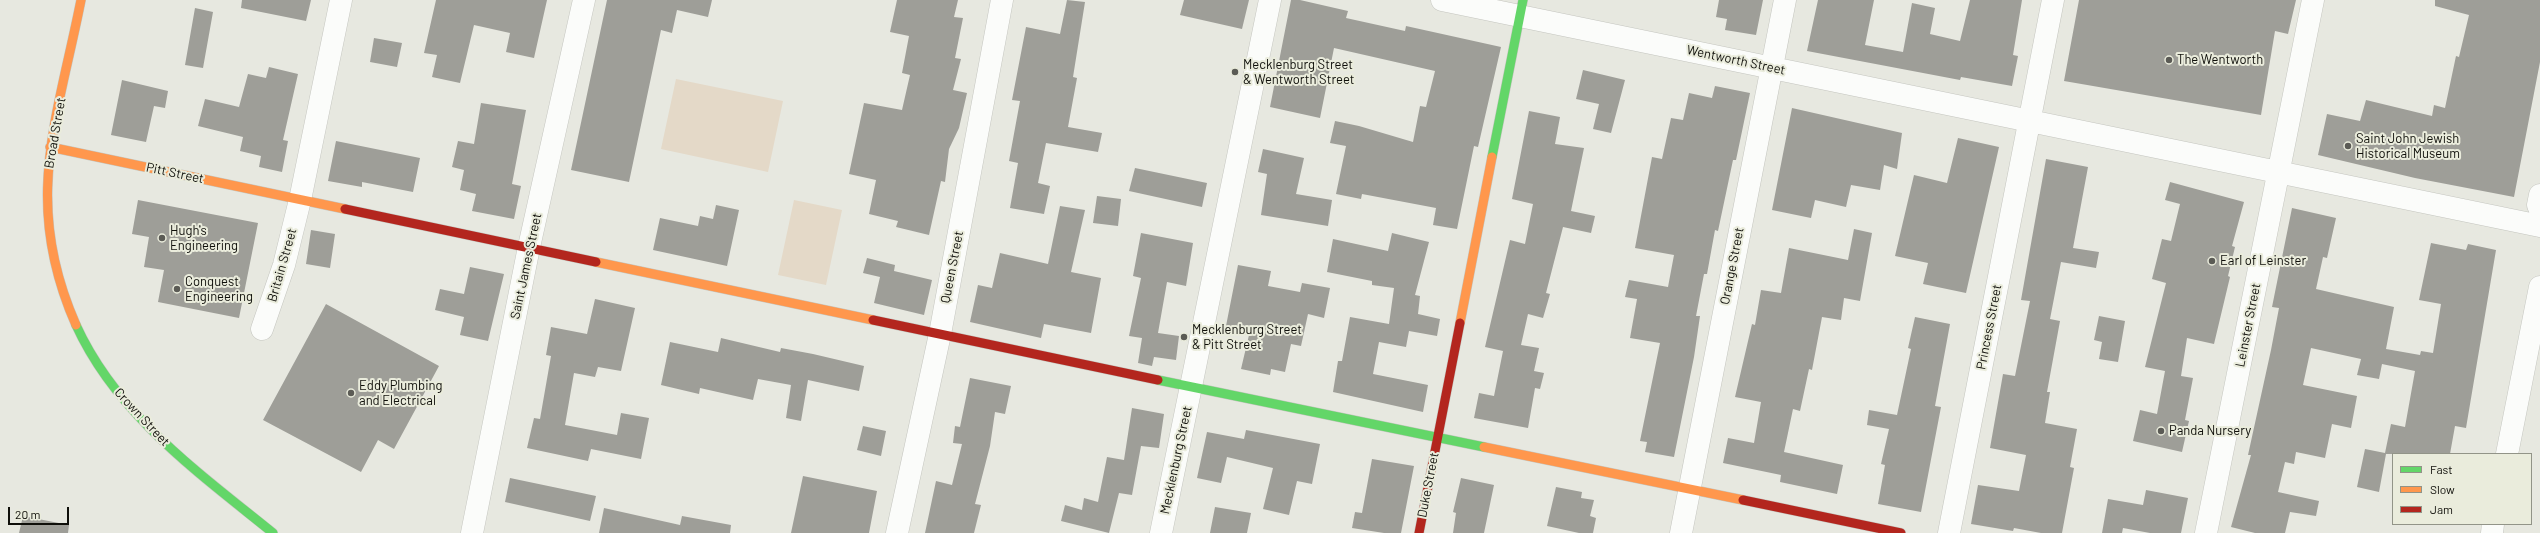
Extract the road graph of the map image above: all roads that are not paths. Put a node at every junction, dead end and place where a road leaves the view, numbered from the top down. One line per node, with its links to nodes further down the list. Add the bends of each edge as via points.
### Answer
1 (81, 0): 13 (street, Broad Street)
2 (341, 0): 16 (street, Britain Street)
3 (584, 0): 19 (street, Saint James Street)
4 (1002, 0): 23 (street, Queen Street)
5 (1270, 0): 24 (street, Mecklenburg Street)
6 (1442, 0): 10 (street, Wentworth Street)
7 (1785, 0): 11 (street, Orange Street)
8 (2053, 0): 12 (street, Princess Street)
9 (2313, 0): 14 (street, Leinster Street)
10 (1522, 8): 11 (street, Wentworth Street); 25 (street, Duke Street)
11 (1771, 68): 12 (street, Wentworth Street); 27 (street, Orange Street)
12 (2030, 121): 14 (street, Wentworth Street); 35 (street, Princess Street)
13 (50, 147): 16 (street, Pitt Street); 20 (street, Broad Street, via 46,217)
14 (2278, 172): 18 (street, Wentworth Street); 36 (street, Leinster Street)
15 (2540, 196): 17 (street)
16 (300, 200): 19 (street, Pitt Street); 22 (street, Britain Street, via 284,265)
17 (2540, 209)
18 (2540, 226)
19 (529, 248): 23 (street, Pitt Street); 29 (street, Saint James Street)
20 (54, 268): 28 (street, Crown Street, via 64,299 80,333 119,394 167,445)
21 (2540, 287): 26 (street)
22 (262, 329)
23 (940, 334): 24 (street, Pitt Street); 30 (street, Queen Street)
24 (1191, 387): 25 (street, Pitt Street); 31 (street, Mecklenburg Street)
25 (1438, 437): 27 (street, Pitt Street); 32 (street, Duke Street)
26 (2507, 453)
27 (1689, 489): 33 (street, Orange Street); 34 (street, Pitt Street)
28 (273, 533)
29 (472, 533)
30 (897, 533)
31 (1161, 533)
32 (1419, 533)
33 (1681, 533)
34 (1902, 533)
35 (1949, 533)
36 (2206, 533)

